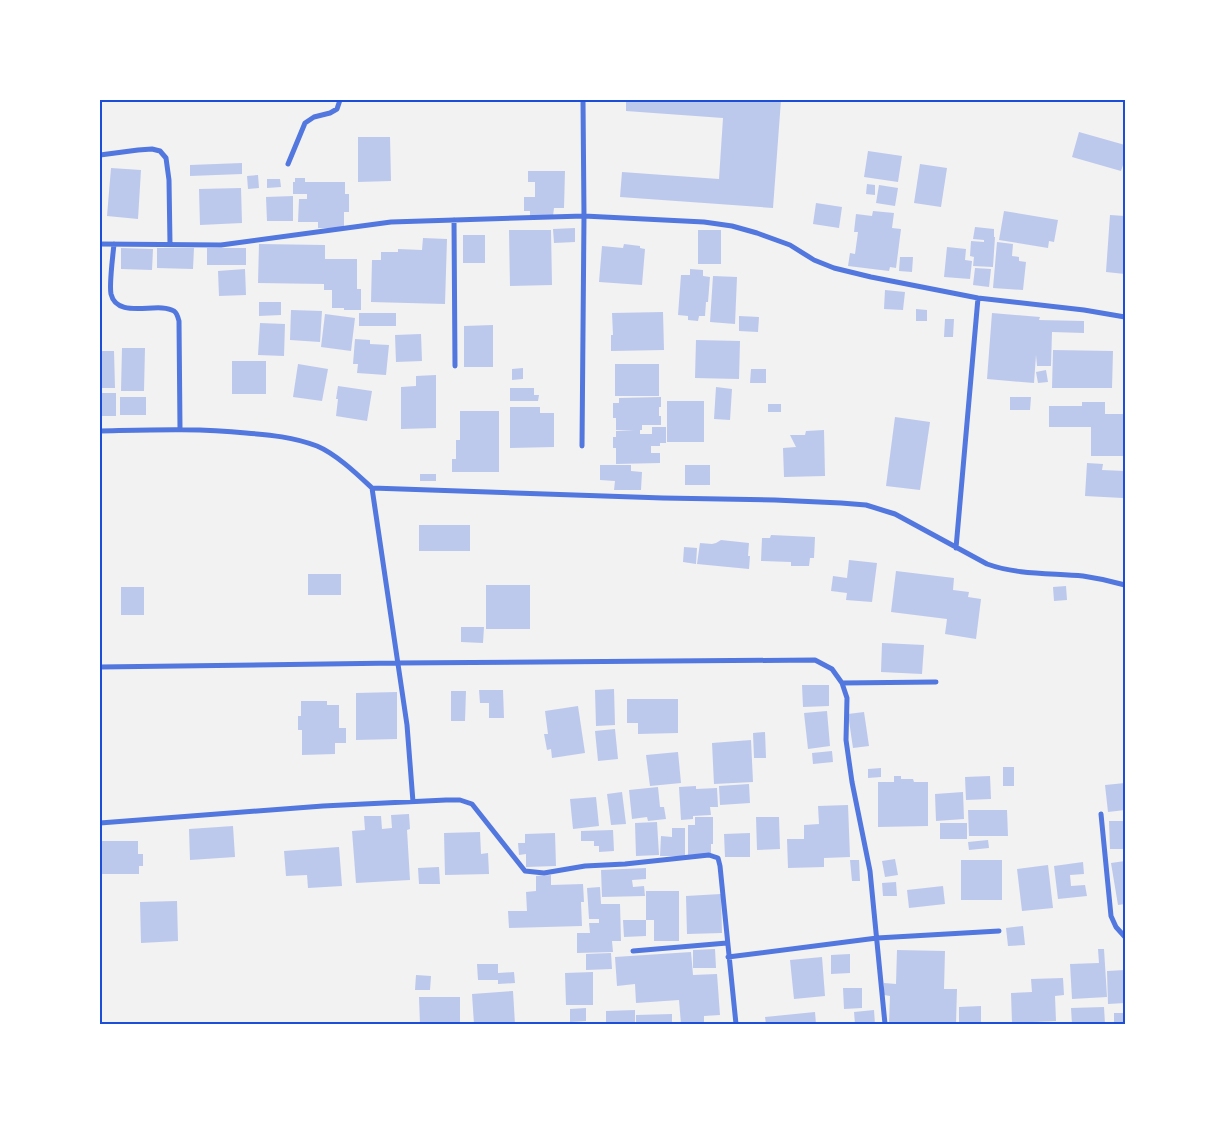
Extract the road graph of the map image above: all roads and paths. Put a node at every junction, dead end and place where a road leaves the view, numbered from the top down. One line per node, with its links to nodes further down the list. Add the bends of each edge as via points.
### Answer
1 (340, 100): 4 (street, via 337,109 305,123)
2 (583, 100): 5 (street)
3 (100, 155): 9 (street, via 152,149 160,151 166,158)
4 (288, 164)
5 (584, 216): 6 (street); 10 (street, via 732,226 790,245 834,268); 15 (street)
6 (454, 220): 9 (street, via 392,222 221,245); 12 (street)
7 (100, 244): 8 (street)
8 (114, 244): 9 (street); 13 (street, via 111,294 115,302 123,307 172,310 179,321)
9 (170, 244)
10 (978, 298): 11 (street); 17 (street)
11 (1125, 316)
12 (455, 366)
13 (180, 429): 14 (street); 16 (street, via 286,436 319,447 344,463)
14 (100, 431)
15 (582, 446)
16 (372, 488): 17 (street, via 866,505 895,514); 19 (street)
17 (956, 548): 18 (street, via 999,568 1083,576)
18 (1125, 585)
19 (397, 663): 20 (street); 22 (street, via 816,660 832,669); 23 (street, via 407,725)
20 (100, 666)
21 (936, 682): 22 (street)
22 (842, 683): 28 (street, via 847,698 846,740 870,871)
23 (413, 802): 25 (street); 29 (street, via 460,800 472,804 525,871 544,873 585,866 709,855 718,858)
24 (1101, 814): 27 (street, via 1111,916)
25 (100, 823)
26 (999, 931): 28 (street)
27 (1125, 937)
28 (877, 938): 31 (street); 33 (street)
29 (727, 943): 30 (street); 31 (street)
30 (633, 952)
31 (728, 958): 32 (street)
32 (736, 1024)
33 (885, 1024)

